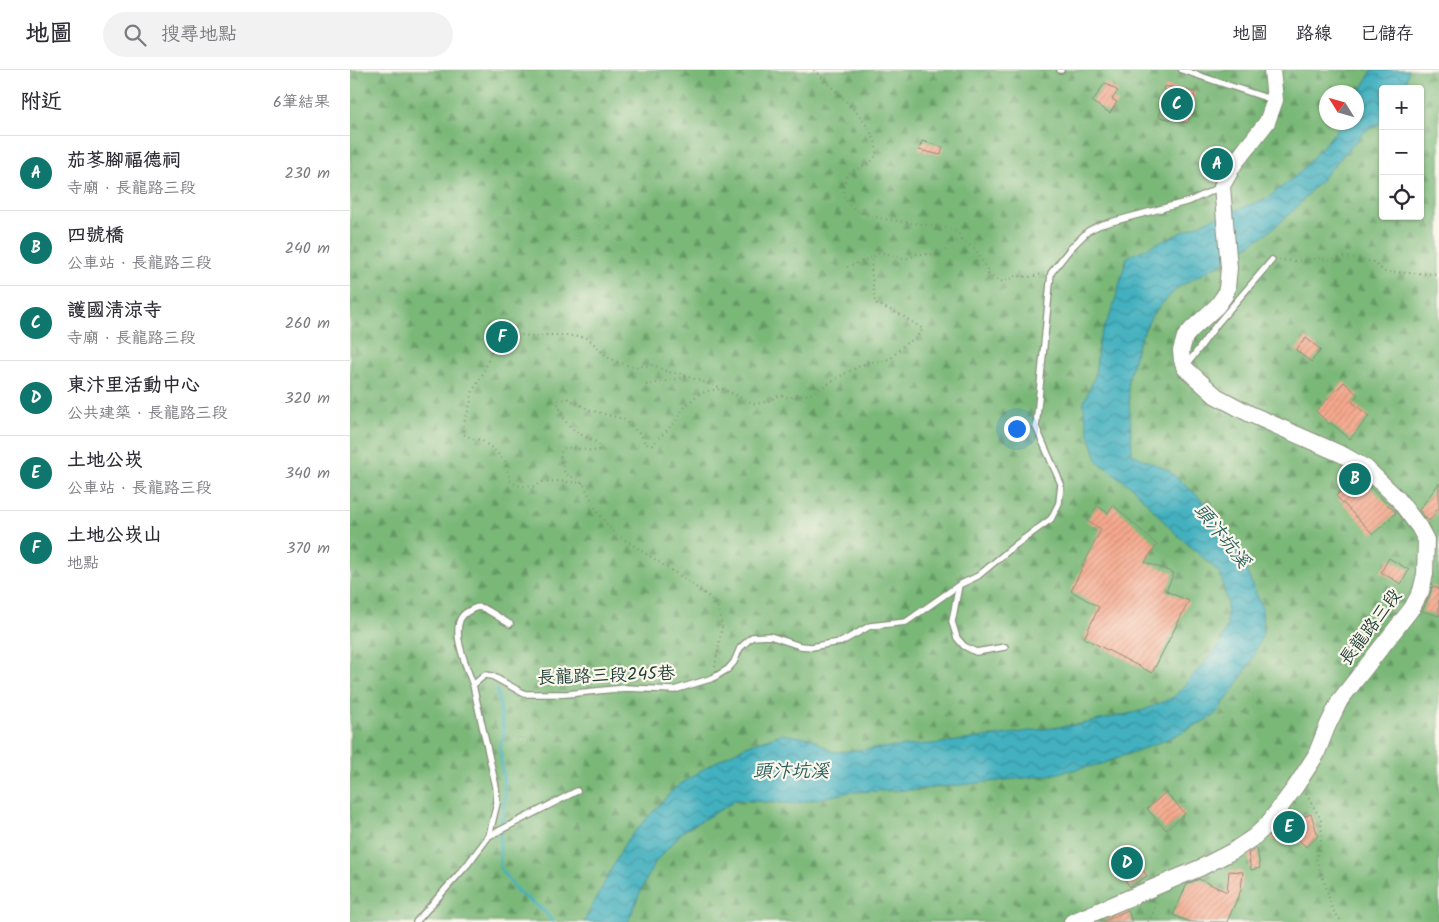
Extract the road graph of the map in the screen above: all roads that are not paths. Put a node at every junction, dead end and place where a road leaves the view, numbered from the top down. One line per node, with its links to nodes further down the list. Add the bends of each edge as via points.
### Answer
1 (1182, 70): 3 (lane)
2 (1272, 70): 3 (main road)
3 (1274, 100): 4 (main road, via 1267,122 1234,164)
4 (1222, 186): 6 (main road, via 1229,280 1225,295 1217,306 1185,337 1181,351); 7 (lane, 長龍路三段245巷, via 1190,201 1088,231 1052,273 1036,427 1060,484 1059,503 1051,520 978,576)
5 (1272, 260): 6 (lane, via 1217,324)
6 (1185, 368): 14 (main road, 長龍路三段, via 1216,396 1343,454 1366,468 1419,527 1426,540 1425,574 1412,608 1340,700 1316,754 1267,825 1233,851 1200,868)
7 (959, 585): 9 (lane, via 952,622 957,638 976,652); 10 (lane, 長龍路三段245巷, via 906,622 870,626 841,642 812,648 770,636 752,637 740,648 728,669 713,678 674,690 625,688 525,694 485,675)
8 (510, 624): 10 (lane, via 477,607 460,618 458,643)
9 (1005, 647)
10 (473, 685): 12 (lane, via 496,787 497,803)
11 (577, 791): 12 (lane)
12 (489, 836): 13 (lane)
13 (416, 922)
14 (1072, 922)

